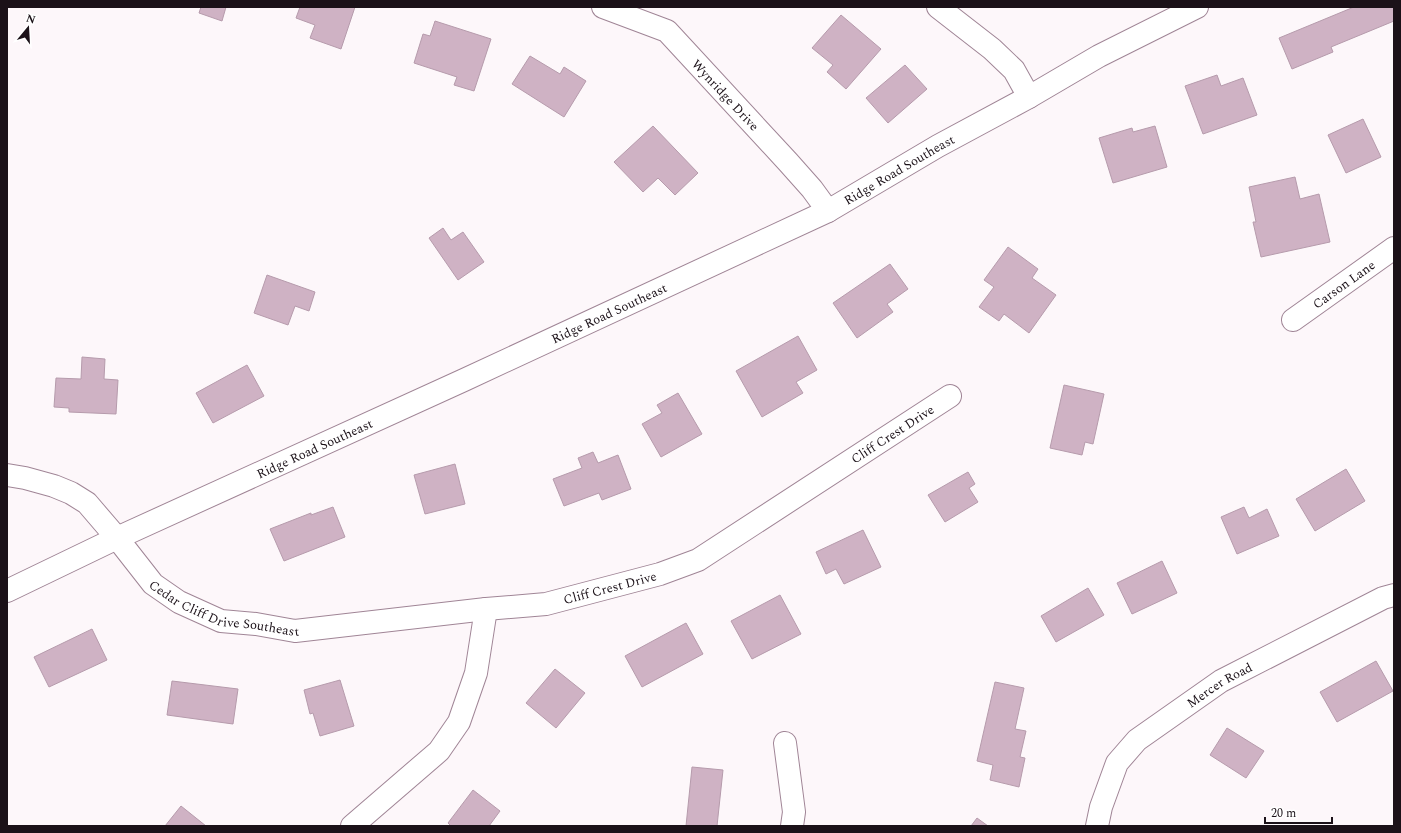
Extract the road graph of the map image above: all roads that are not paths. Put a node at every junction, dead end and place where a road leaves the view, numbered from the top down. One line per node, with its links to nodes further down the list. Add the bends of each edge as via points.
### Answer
1 (603, 7): 5 (street, Wynridge Drive, via 667,31 812,189)
2 (938, 7): 4 (street, via 992,49 1014,70)
3 (1197, 7): 4 (street, Ridge Road Southeast, via 1098,56)
4 (1029, 97): 5 (street, Ridge Road Southeast, via 938,146)
5 (828, 211): 10 (street, Ridge Road Southeast)
6 (1394, 248): 7 (street, Carson Lane)
7 (1293, 320)
8 (950, 396): 13 (street, Cliff Crest Drive, via 698,560 660,574 546,604)
9 (7, 475): 10 (street, Cedar Cliff Drive Southeast, via 71,492 87,503)
10 (117, 538): 11 (street, Ridge Road Southeast); 13 (street, Cedar Cliff Drive Southeast, via 153,584 179,602 221,621 295,630)
11 (7, 591)
12 (1394, 595): 17 (street, Mercer Road, via 1221,681 1137,740 1117,762)
13 (486, 609): 15 (street, via 476,673 459,722 439,751)
14 (785, 743): 16 (street, via 794,812)
15 (352, 826)
16 (792, 826)
17 (1097, 826)

